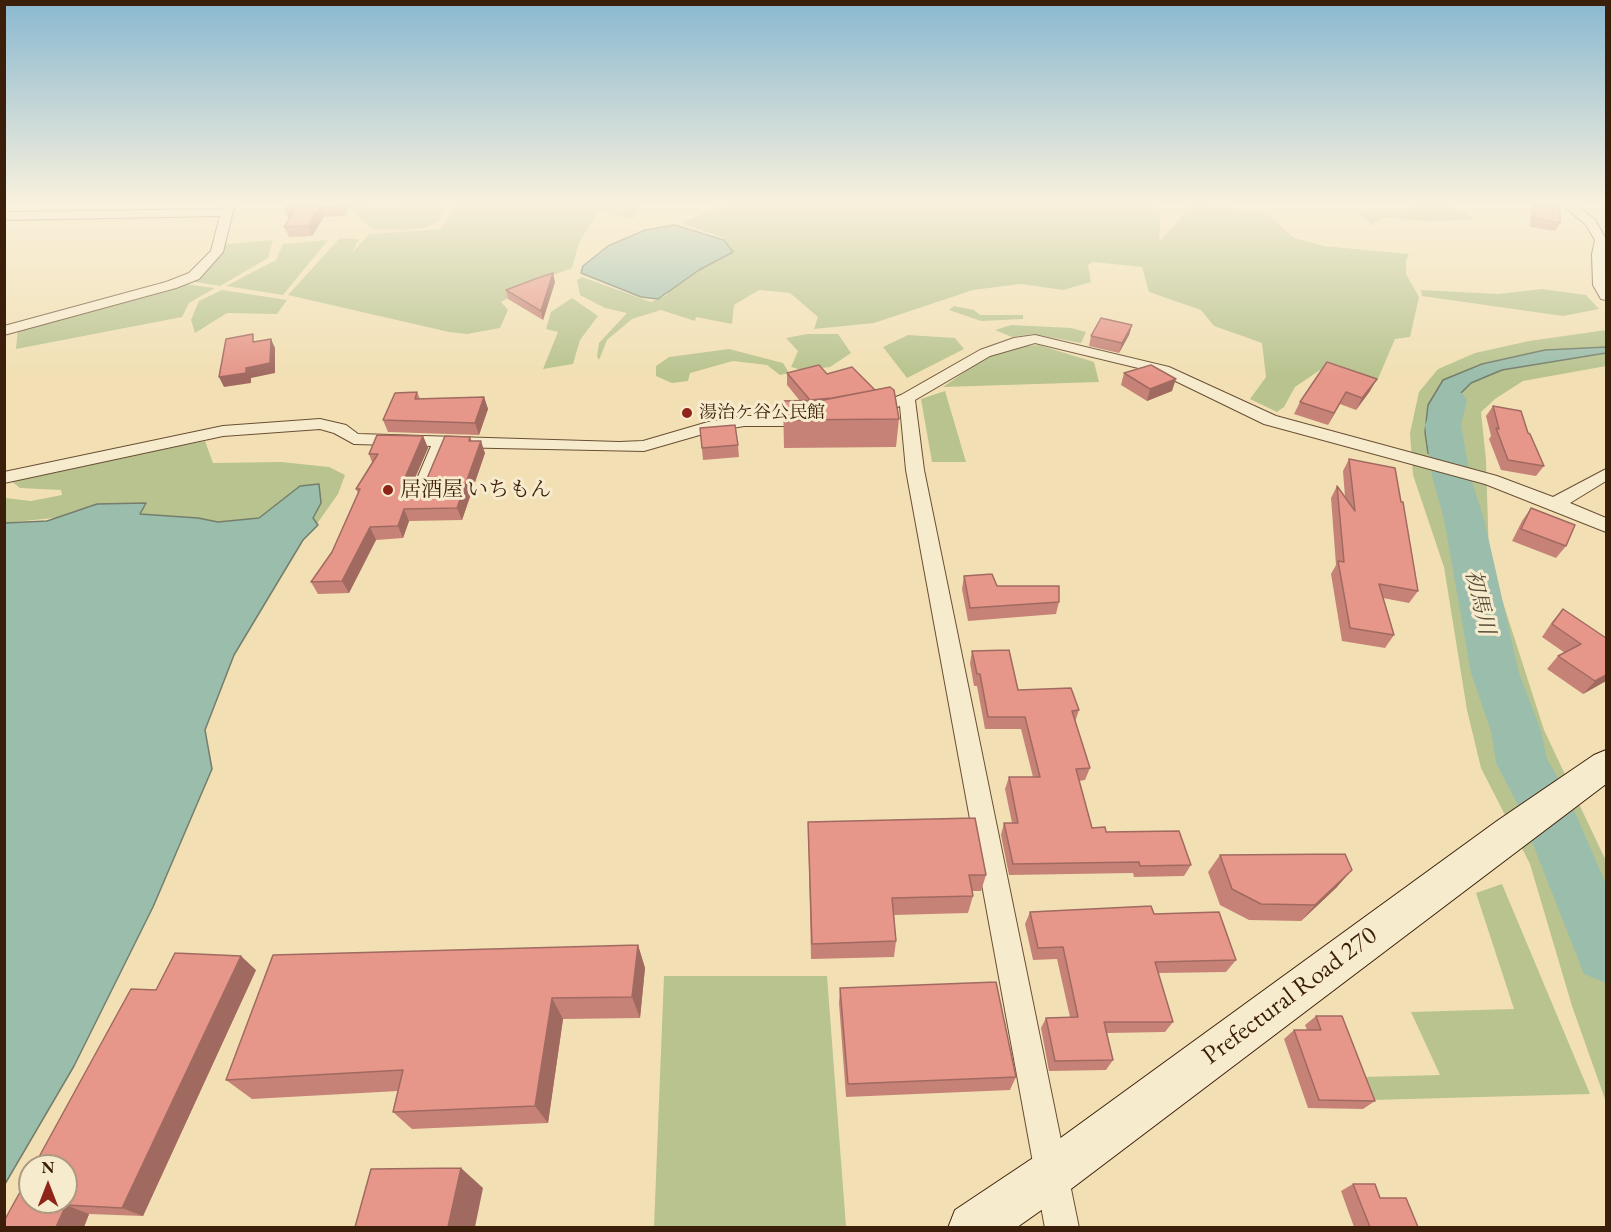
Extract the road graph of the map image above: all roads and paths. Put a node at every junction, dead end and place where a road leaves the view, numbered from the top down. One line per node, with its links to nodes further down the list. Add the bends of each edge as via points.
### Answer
1 (209, 260): 4 (street, via 194,276 171,285)
2 (1598, 260): 3 (street, via 1600,285)
3 (1606, 296)
4 (4, 331)
5 (908, 398): 6 (street, via 880,410); 12 (street, via 985,353 1035,339 1164,369 1270,420 1491,480); 15 (street, via 915,470)
6 (850, 416)
7 (823, 420): 8 (street, via 717,425 644,446)
8 (441, 443): 10 (street, via 354,440 340,429 320,424 223,431); 11 (street)
9 (1606, 474): 12 (street)
10 (4, 478)
11 (417, 500)
12 (1554, 504): 13 (street)
13 (1606, 526)
14 (1592, 775): 15 (main road, Prefectural Road 270)
15 (1050, 1175): 16 (main road, Prefectural Road 270); 17 (street)
16 (973, 1227)
17 (1062, 1227)

